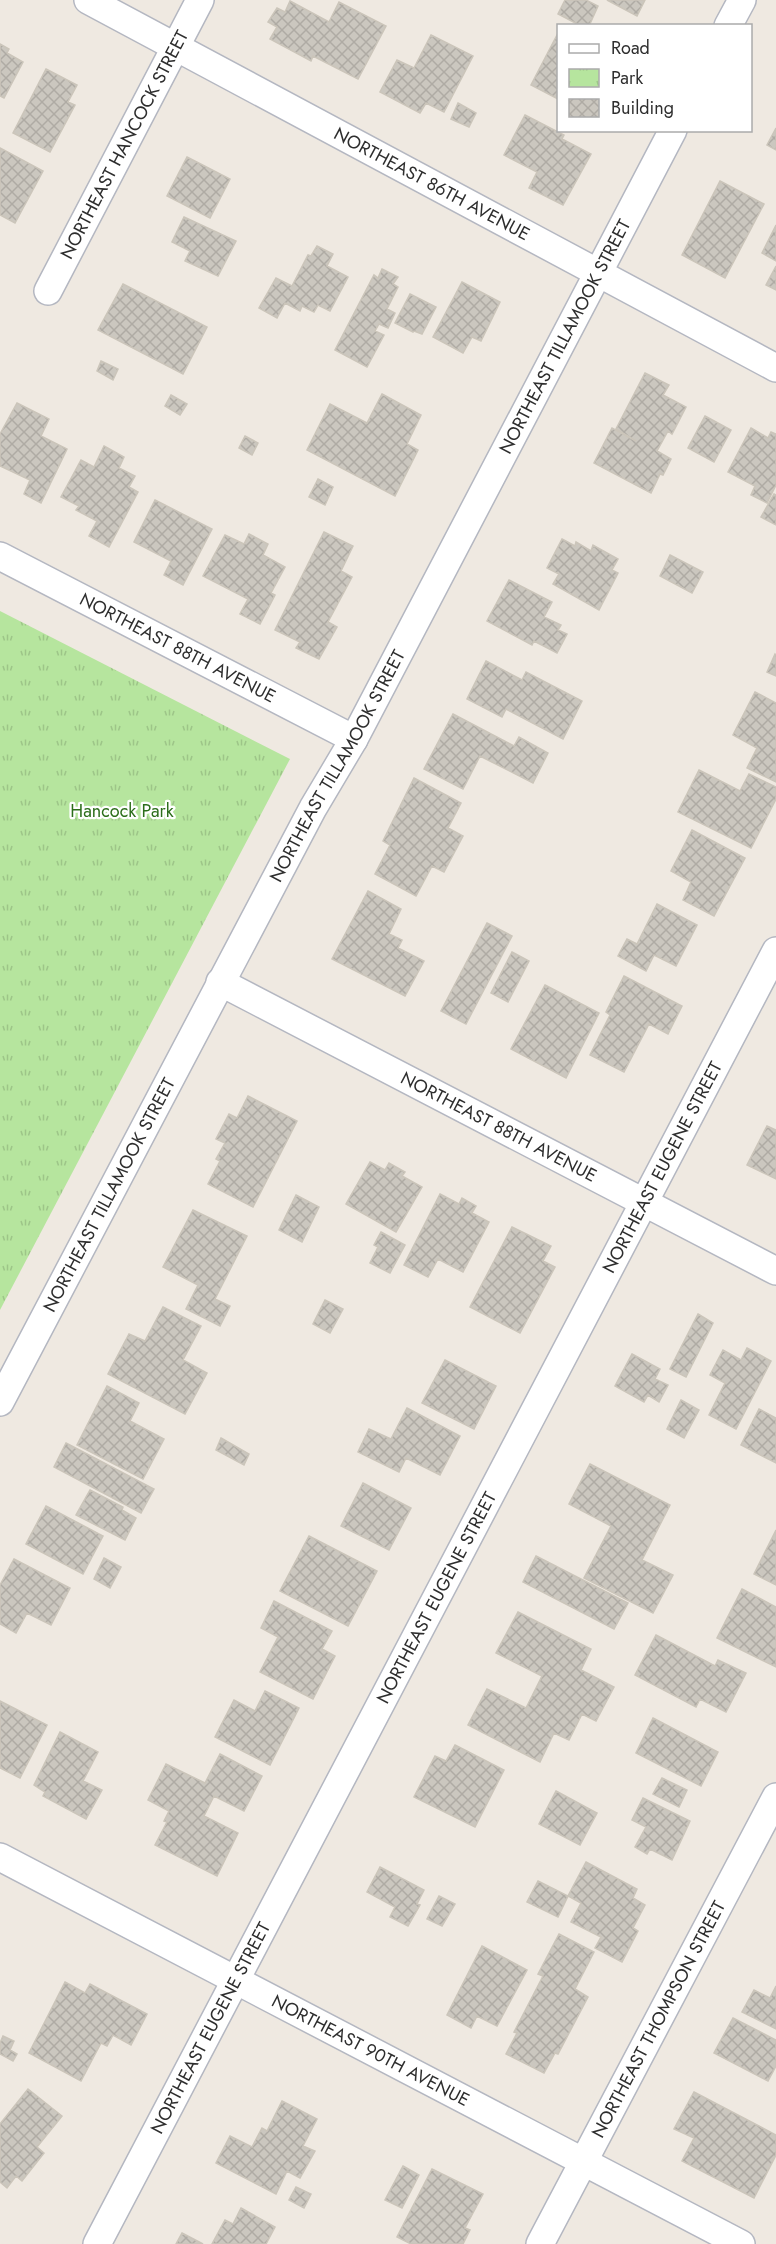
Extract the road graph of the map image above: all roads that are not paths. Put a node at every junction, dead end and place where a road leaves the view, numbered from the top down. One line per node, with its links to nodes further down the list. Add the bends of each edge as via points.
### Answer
1 (88, 0): 5 (street, NORTHEAST 86TH AVENUE)
2 (200, 0): 5 (street, NORTHEAST HANCOCK STREET)
3 (742, 0): 4 (street)
4 (729, 24)
5 (176, 46): 7 (street, NORTHEAST 86TH AVENUE); 8 (street, NORTHEAST HANCOCK STREET)
6 (672, 132): 7 (street, NORTHEAST TILLAMOOK STREET)
7 (599, 273): 9 (street, NORTHEAST 86TH AVENUE); 11 (street, NORTHEAST TILLAMOOK STREET)
8 (48, 291)
9 (776, 368)
10 (0, 556): 11 (street, NORTHEAST 88TH AVENUE)
11 (354, 739): 13 (street, NORTHEAST TILLAMOOK STREET)
12 (776, 951): 14 (street, NORTHEAST EUGENE STREET)
13 (220, 982): 14 (street, NORTHEAST 88TH AVENUE); 16 (street, NORTHEAST TILLAMOOK STREET)
14 (644, 1202): 15 (street, NORTHEAST 88TH AVENUE); 19 (street, NORTHEAST EUGENE STREET)
15 (776, 1272)
16 (0, 1402)
17 (776, 1797): 20 (street, NORTHEAST THOMPSON STREET)
18 (0, 1857): 19 (street, NORTHEAST 90TH AVENUE)
19 (235, 1980): 20 (street, NORTHEAST 90TH AVENUE); 21 (street, NORTHEAST EUGENE STREET)
20 (583, 2162): 22 (street, NORTHEAST THOMPSON STREET); 23 (street, NORTHEAST 90TH AVENUE)
21 (97, 2244)
22 (540, 2244)
23 (741, 2244)

